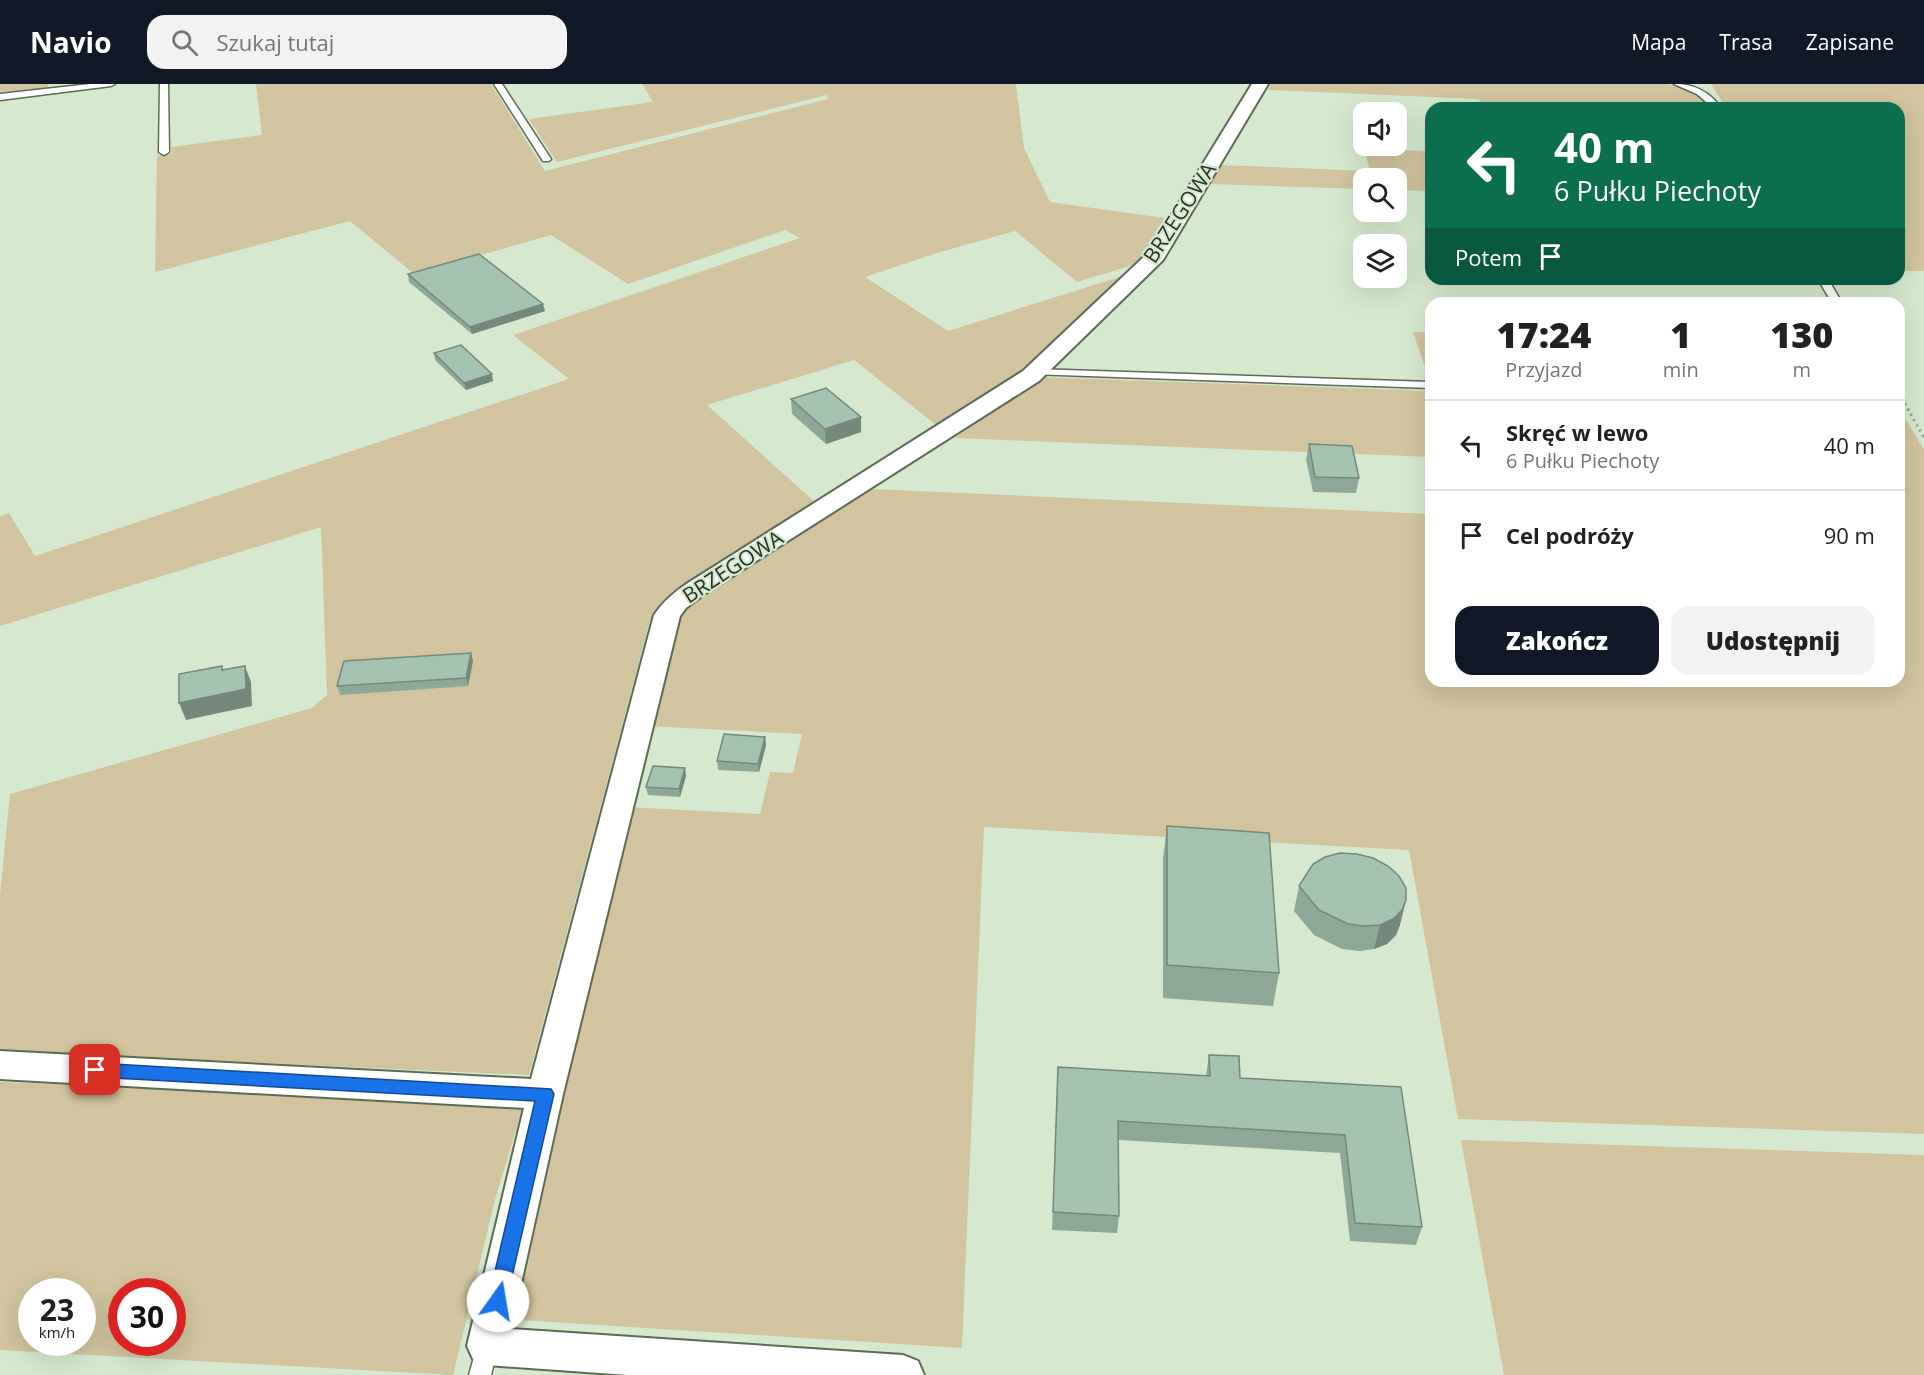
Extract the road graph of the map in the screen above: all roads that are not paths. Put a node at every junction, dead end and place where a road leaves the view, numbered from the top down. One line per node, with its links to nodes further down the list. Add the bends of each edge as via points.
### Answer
1 (111, 84): 6 (lane)
2 (164, 84): 8 (lane)
3 (498, 84): 9 (lane)
4 (1260, 84): 10 (street, BRZEGOWA, via 1156,256)
5 (1678, 84): 7 (lane, via 1698,91)
6 (0, 97)
7 (1712, 102)
8 (164, 152)
9 (546, 159)
10 (1034, 372): 11 (lane); 13 (street, BRZEGOWA, via 697,588 667,615)
11 (1425, 385)
12 (0, 1065): 13 (street)
13 (545, 1094): 14 (street, BRZEGOWA)
14 (484, 1361): 15 (street)
15 (903, 1375)

